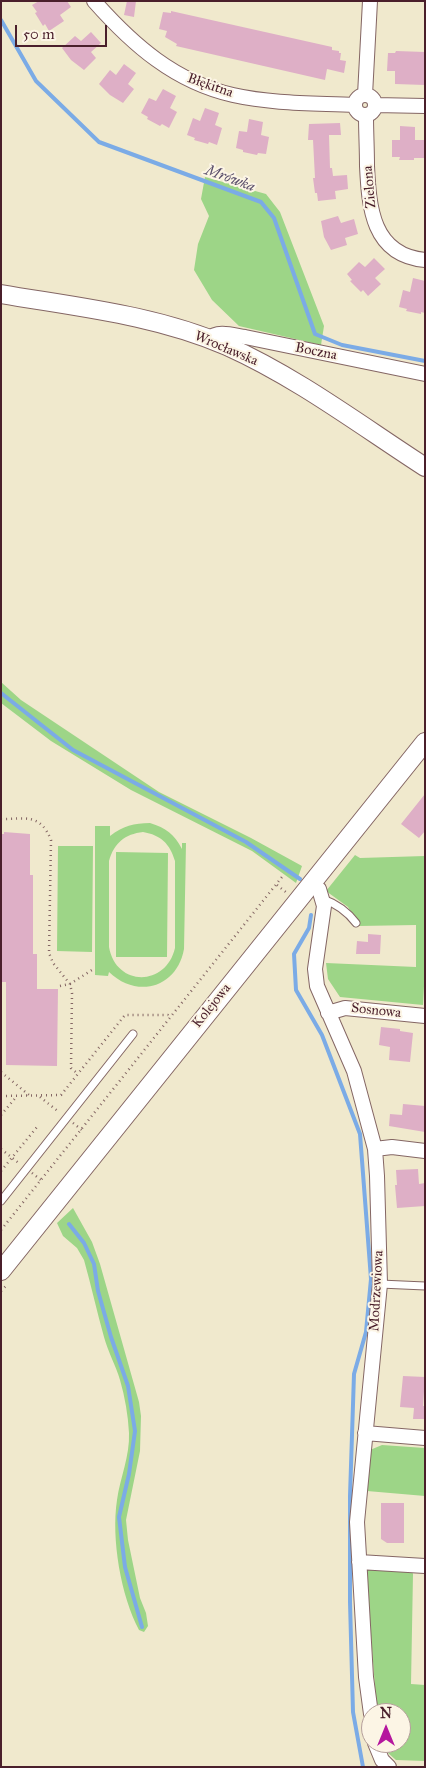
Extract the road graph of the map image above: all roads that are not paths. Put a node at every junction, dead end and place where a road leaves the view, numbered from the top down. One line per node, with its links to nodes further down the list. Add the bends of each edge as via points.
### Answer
1 (94, 1): 3 (street, Błękitna, via 118,29 164,67 210,89 261,99)
2 (370, 1): 3 (street, Zielona)
3 (365, 105): 4 (street, Błękitna); 5 (street, Zielona, via 368,194 372,217 390,246 404,255)
4 (425, 106)
5 (425, 260)
6 (1, 294): 7 (street, Wrocławska, via 127,316)
7 (208, 339): 8 (street, Boczna, via 218,333 245,337); 9 (street, Wrocławska, via 298,384)
8 (425, 374)
9 (425, 467)
10 (425, 742): 11 (street, Kolejowa)
11 (311, 883): 12 (street, via 319,889); 20 (street, Kolejowa)
12 (323, 899): 13 (lane, via 348,912); 14 (street, Modrzewiowa, via 314,969)
13 (356, 924)
14 (328, 1014): 15 (street, Sosnowa, via 345,1008); 17 (street, Modrzewiowa, via 354,1072)
15 (425, 1016)
16 (132, 1034): 19 (lane)
17 (375, 1149): 18 (street); 21 (street, Modrzewiowa)
18 (425, 1151)
19 (1, 1201)
20 (1, 1271)
21 (380, 1284): 22 (lane); 23 (street, Modrzewiowa)
22 (425, 1286)
23 (365, 1433): 24 (street); 25 (street, Modrzewiowa, via 358,1522)
24 (425, 1438)
25 (359, 1562): 26 (street); 27 (street, Modrzewiowa)
26 (425, 1566)
27 (370, 1703)

